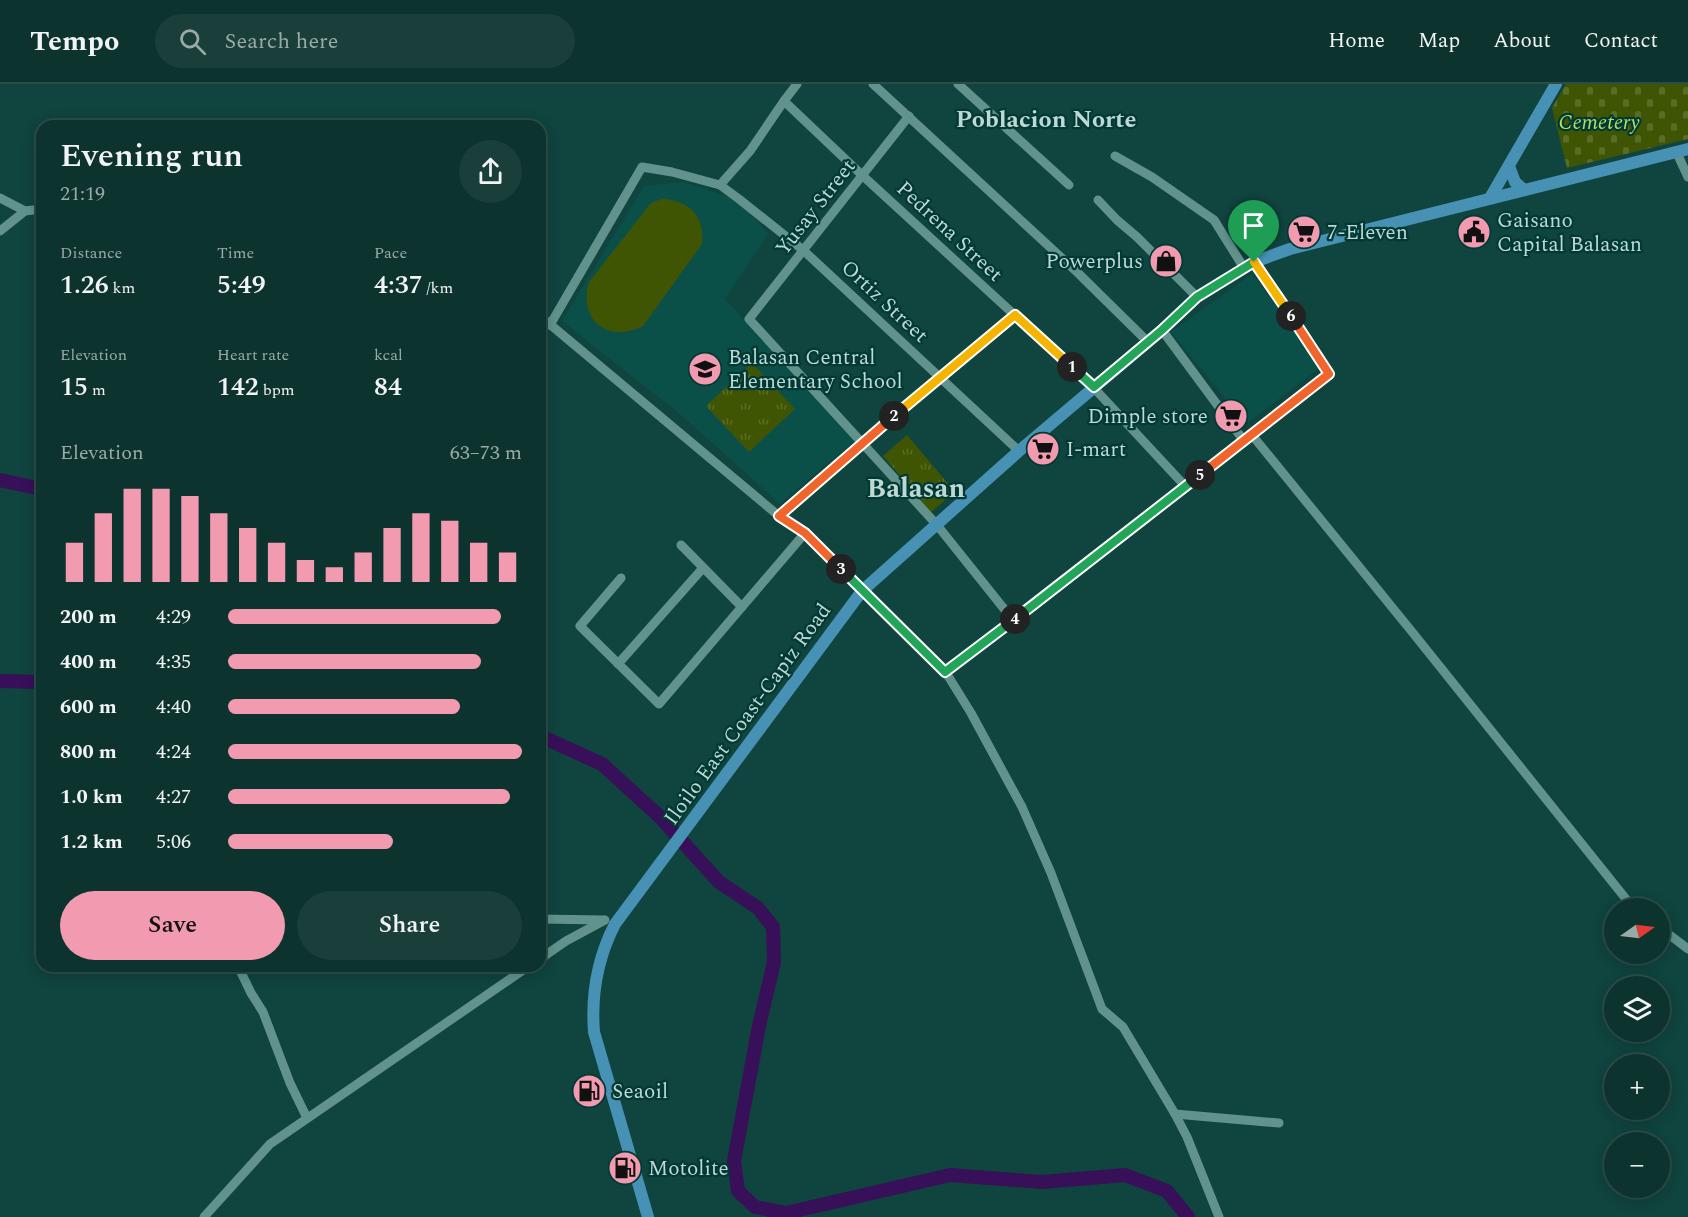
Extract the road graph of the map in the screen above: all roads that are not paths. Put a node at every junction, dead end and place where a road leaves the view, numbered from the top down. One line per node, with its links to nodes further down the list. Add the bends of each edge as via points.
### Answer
1 (798, 84): 5 (street)
2 (873, 84): 6 (street)
3 (958, 84): 13 (street)
4 (1556, 84): 9 (main road)
5 (784, 101): 10 (street, Pedrena Street); 12 (street, via 750,151)
6 (909, 116): 10 (street, Yusay Street); 28 (street)
7 (1682, 150): 11 (street); 14 (main road, Iloilo East Coast-Capiz Road)
8 (1115, 156): 22 (street, via 1214,220)
9 (1509, 166): 14 (main road, via 1515,182); 16 (main road)
10 (863, 176): 21 (street, Yusay Street); 24 (street, Pedrena Street)
11 (1688, 177)
12 (720, 185): 21 (street, Ortiz Street); 26 (street, via 642,167)
13 (1070, 185)
14 (1524, 190): 16 (main road, Iloilo East Coast-Capiz Road)
15 (0, 198): 19 (street)
16 (1490, 198): 22 (main road, Iloilo East Coast-Capiz Road, via 1290,249)
17 (1098, 200): 23 (street)
18 (36, 210): 19 (street)
19 (25, 211): 20 (street)
20 (0, 231)
21 (803, 250): 29 (street, Ortiz Street); 32 (street, Yusay Street, via 749,319)
22 (1249, 265): 23 (main road, Iloilo East Coast-Capiz Road); 31 (street, via 1329,374)
23 (1197, 297): 27 (main road, Iloilo East Coast-Capiz Road)
24 (1015, 315): 29 (street); 30 (street, Pedrena Street)
25 (546, 321): 26 (street)
26 (550, 325): 35 (street)
27 (1162, 330): 28 (main road, Iloilo East Coast-Capiz Road); 31 (street)
28 (1148, 342): 30 (main road, Iloilo East Coast-Capiz Road)
29 (940, 378): 32 (street); 33 (street, Ortiz Street)
30 (1094, 387): 33 (main road, Iloilo East Coast-Capiz Road); 34 (street, Pedrena Street)
31 (1248, 438): 34 (street); 46 (street, via 1413,633)
32 (862, 443): 35 (street); 36 (street)
33 (1019, 450): 36 (main road, Iloilo East Coast-Capiz Road)
34 (1186, 486): 43 (street)
35 (779, 516): 37 (street)
36 (937, 525): 41 (main road, Iloilo East Coast-Capiz Road); 43 (street)
37 (805, 533): 41 (street); 42 (street)
38 (681, 545): 39 (street)
39 (703, 568): 42 (street); 44 (street)
40 (621, 578): 44 (street, via 580,626)
41 (862, 591): 45 (street); 48 (main road, Iloilo East Coast-Capiz Road, via 691,823)
42 (742, 607): 44 (street, via 659,704)
43 (1013, 620): 45 (street)
44 (618, 664)
45 (945, 672): 54 (street, via 1022,807 1052,873 1102,1009 1123,1027)
46 (1625, 898)
47 (546, 919): 48 (street)
48 (610, 922): 51 (street, via 566,941); 58 (main road, Iloilo East Coast-Capiz Road, via 596,973 594,1032)
49 (1670, 935): 50 (street)
50 (1688, 949)
51 (546, 955)
52 (241, 972): 55 (street, via 263,1011)
53 (521, 972): 55 (street)
54 (1175, 1114): 56 (street); 59 (street)
55 (307, 1118): 57 (street, via 270,1144)
56 (1279, 1123)
57 (204, 1217)
58 (648, 1217)
59 (1219, 1217)

